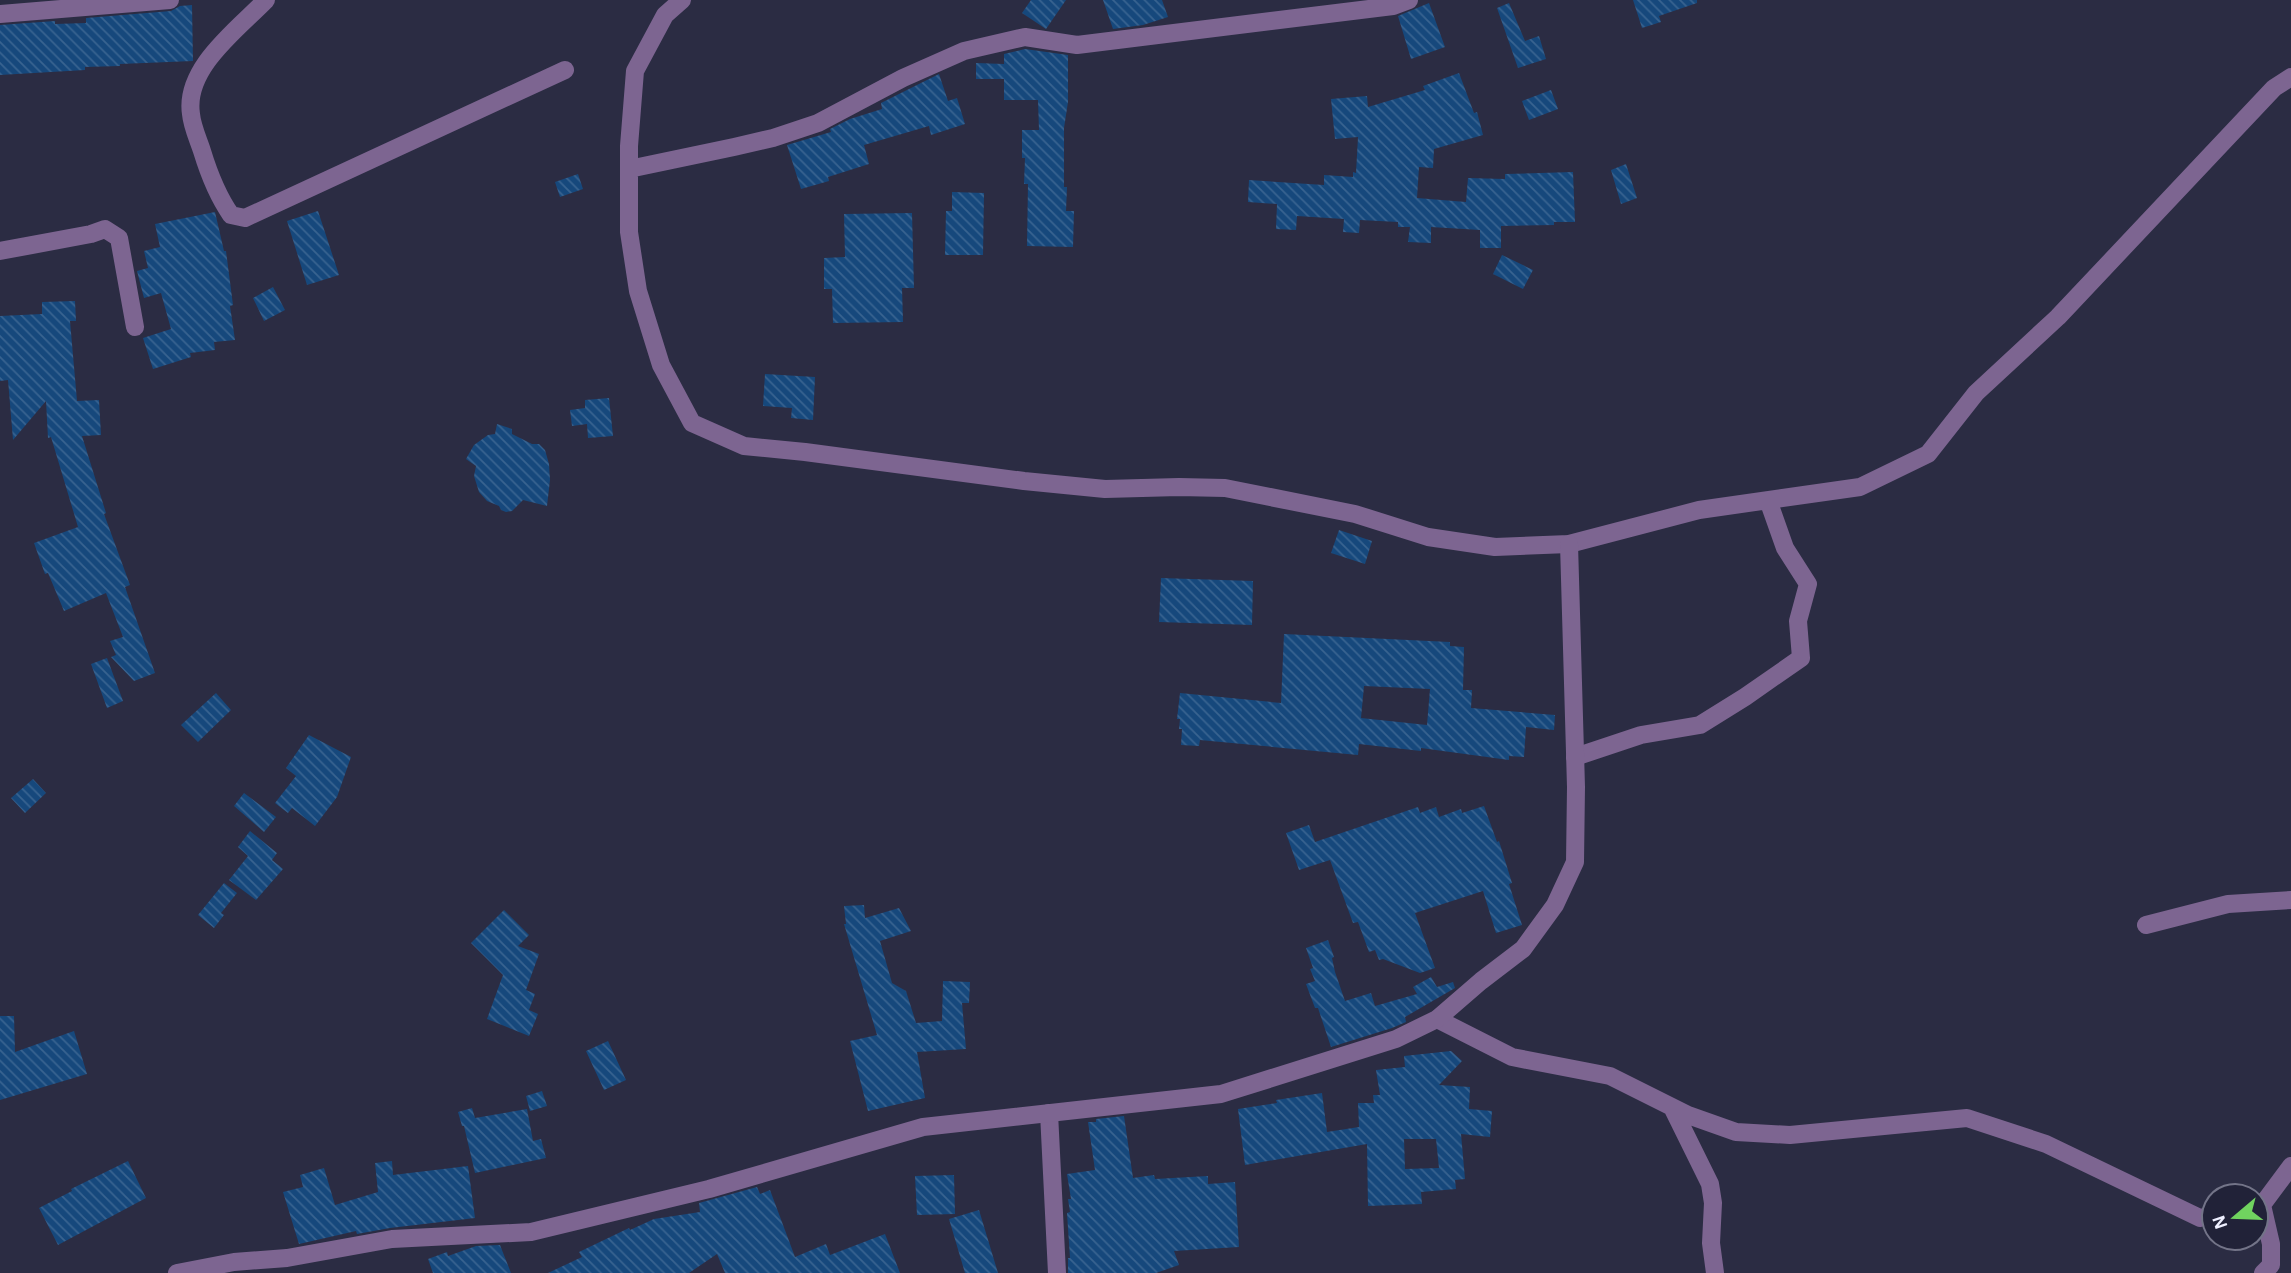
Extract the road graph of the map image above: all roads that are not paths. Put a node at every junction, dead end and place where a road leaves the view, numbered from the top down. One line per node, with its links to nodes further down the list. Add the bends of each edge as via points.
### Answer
1 (170, 0): 5 (street)
2 (266, 0): 6 (street, via 207,61 195,80 190,112 210,176 231,215 245,218)
3 (682, 0): 8 (street, via 666,15 635,71)
4 (1409, 0): 8 (street, via 1392,6 1077,45 1025,37 964,51 818,123 734,148)
5 (0, 14)
6 (565, 70)
7 (2291, 77): 11 (street, via 2274,88 2058,317 1976,393 1928,454 1860,487)
8 (629, 169): 12 (street, via 629,232 638,291 661,365 691,423 744,446 1105,489 1224,488 1355,514 1429,537 1495,547)
9 (0, 251): 10 (street, via 105,229 120,238)
10 (135, 327)
11 (1769, 500): 12 (street, via 1699,510); 13 (street, via 1785,548 1808,584 1798,621 1801,658 1700,725 1641,735)
12 (1569, 544): 13 (street)
13 (1575, 757): 16 (street, via 1576,862 1555,905 1523,949)
14 (2291, 900): 15 (street, via 2228,904)
15 (2146, 925)
16 (1437, 1019): 17 (street, via 1512,1057 1610,1076); 18 (street, via 1396,1039 1221,1094)
17 (1672, 1107): 21 (street, via 1736,1132 1790,1135 1967,1118 2046,1144); 25 (street, via 1710,1184)
18 (1049, 1113): 23 (street, via 923,1127 709,1189 531,1232 393,1239); 24 (street)
19 (2291, 1166): 20 (street)
20 (2270, 1192)
21 (2200, 1218)
22 (2270, 1241): 26 (street, via 2271,1265)
23 (177, 1273)
24 (1057, 1273)
25 (1714, 1273)
26 (2263, 1273)

